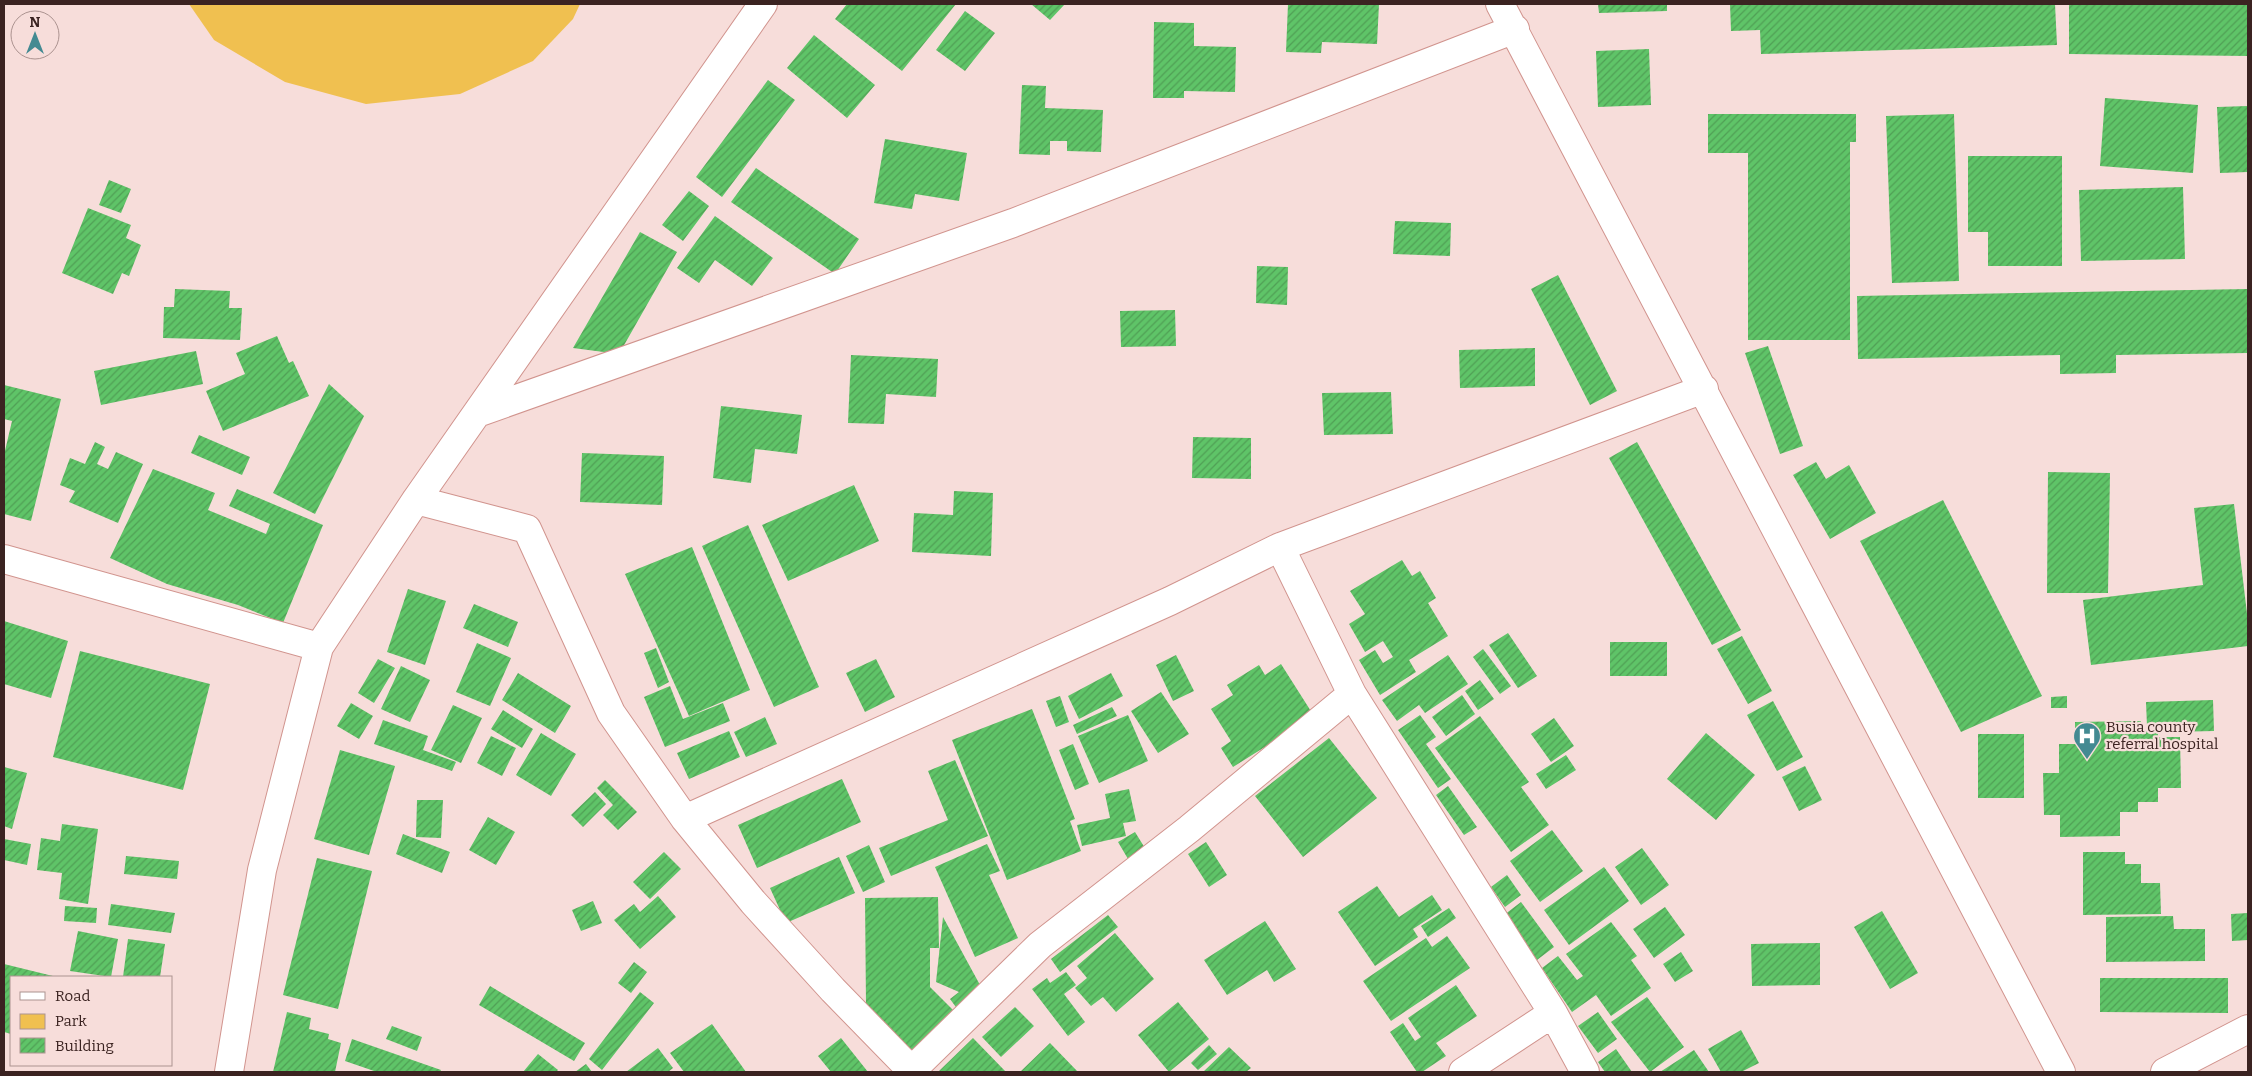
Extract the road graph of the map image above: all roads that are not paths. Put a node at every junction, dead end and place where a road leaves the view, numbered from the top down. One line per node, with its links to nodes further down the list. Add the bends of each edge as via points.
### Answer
1 (763, 4): 5 (street)
2 (1500, 4): 3 (street)
3 (1515, 29): 4 (street); 5 (street, via 1013,223)
4 (1704, 389): 7 (street); 18 (street)
5 (477, 413): 6 (street)
6 (416, 500): 9 (street); 11 (street, via 527,529 611,713)
7 (1280, 546): 10 (street); 11 (street, via 1170,601)
8 (4, 559): 9 (street)
9 (318, 647): 15 (street, via 262,870)
10 (1352, 694): 12 (street); 14 (street, via 1189,829 1040,945)
11 (685, 819): 14 (street, via 753,902)
12 (1553, 1013): 16 (street); 17 (street)
13 (2248, 1029): 19 (street)
14 (912, 1071)
15 (229, 1072)
16 (1463, 1072)
17 (1585, 1072)
18 (2061, 1072)
19 (2165, 1072)

